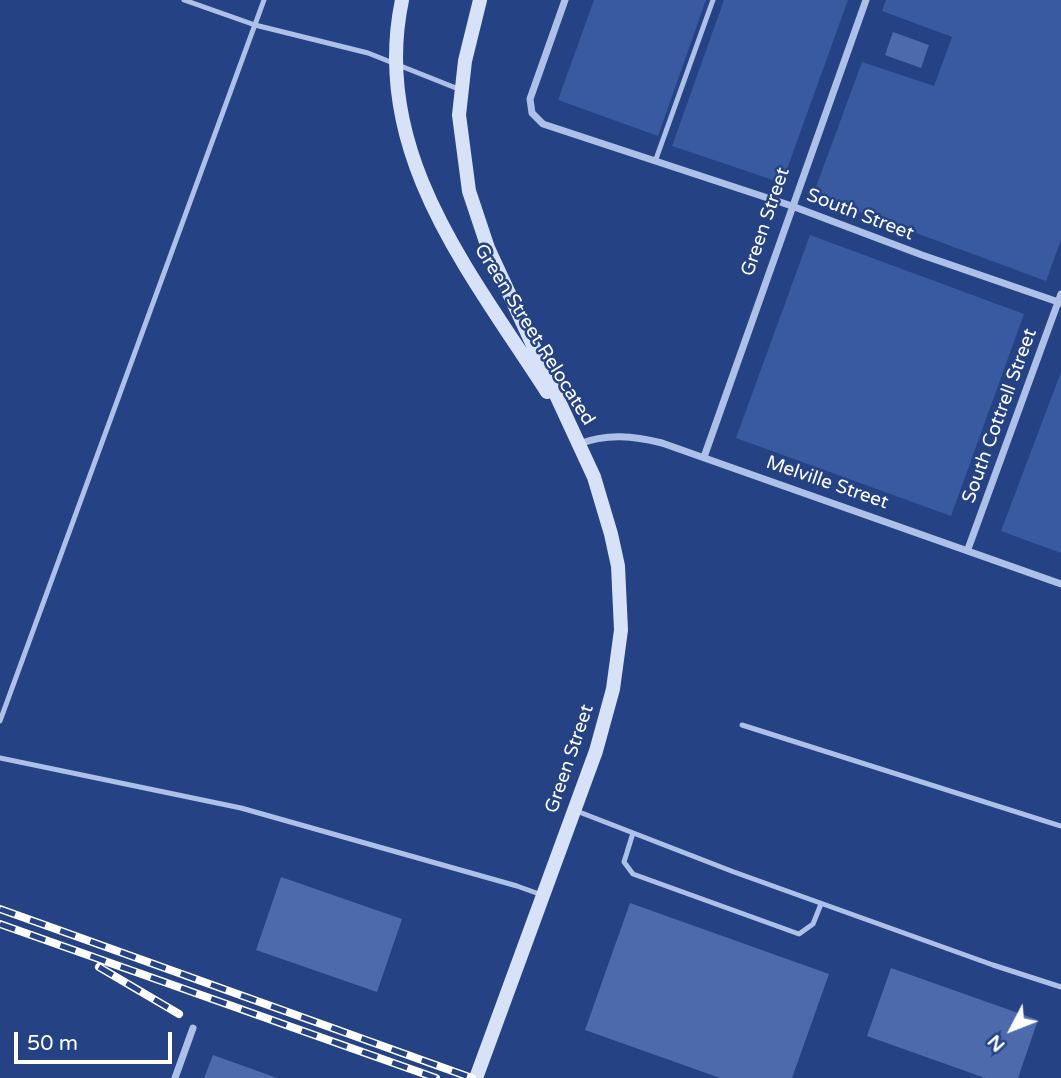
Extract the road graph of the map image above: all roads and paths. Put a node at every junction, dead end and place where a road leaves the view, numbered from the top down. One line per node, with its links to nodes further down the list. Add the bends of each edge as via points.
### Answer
1 (184, 0): 8 (lane)
2 (264, 0): 8 (lane)
3 (402, 0): 9 (street, Green Street Relocated)
4 (480, 0): 10 (street, Green Street Relocated)
5 (565, 0): 11 (street, South Street, via 530,99 532,113 543,124)
6 (713, 0): 11 (lane)
7 (866, 0): 12 (street, Green Street)
8 (255, 25): 9 (lane); 18 (lane)
9 (394, 63): 10 (lane); 14 (street, Green Street Relocated, via 407,139 434,210)
10 (461, 90): 14 (street, Green Street Relocated, via 461,137 479,227)
11 (656, 159): 12 (street, South Street)
12 (792, 206): 13 (street, South Street, via 922,255); 15 (street, Green Street)
13 (1060, 299): 16 (street, South Cottrell Street)
14 (579, 444): 15 (street, Melville Street, via 603,437 638,437); 21 (street, Green Street, via 611,534 618,566 621,631 607,715)
15 (704, 457): 16 (street, Melville Street)
16 (968, 549): 17 (street, Melville Street)
17 (1061, 584)
18 (0, 721)
19 (742, 725): 22 (lane)
20 (0, 758): 24 (lane, via 241,808)
21 (573, 810): 23 (lane); 24 (street, Green Street)
22 (1061, 827)
23 (633, 834): 25 (lane); 25 (lane, via 624,862 634,874 799,934 813,924)
24 (542, 895): 29 (street, Green Street)
25 (821, 904): 26 (lane)
26 (1061, 987)
27 (193, 1028): 28 (street)
28 (175, 1078)
29 (476, 1078)

